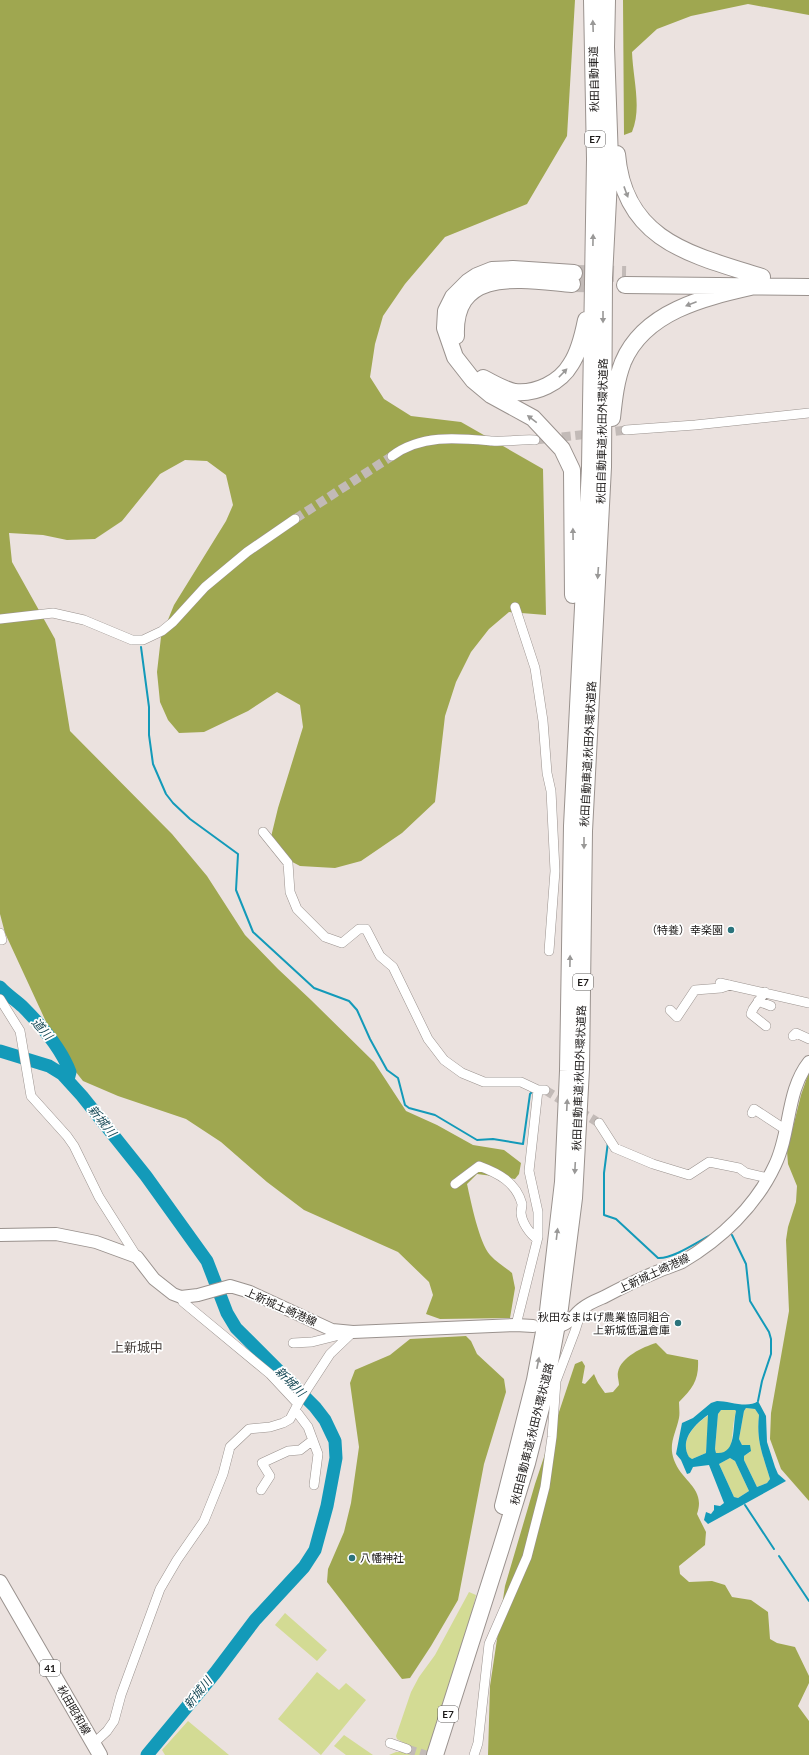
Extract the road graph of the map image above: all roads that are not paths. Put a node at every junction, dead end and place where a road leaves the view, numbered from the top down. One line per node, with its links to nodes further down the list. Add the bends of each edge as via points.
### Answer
1 (592, 0): 5 (highway, 秋田自動車道 / E7, one-way to 1)
2 (607, 0): 5 (highway, 秋田自動車道 / E7, via 610,160)
3 (612, 0): 7 (highway, one-way to 7, via 619,169 627,197 641,219 662,238 686,252)
4 (809, 277): 7 (highway)
5 (598, 278): 9 (highway, 秋田自動車道;秋田外環状道路 / E7); 15 (highway, 秋田自動車道;秋田外環状道路 / E7, one-way to 15, via 603,468)
6 (626, 279): 7 (highway)
7 (759, 281): 8 (highway); 15 (highway, one-way to 15, via 713,295 670,313 648,329 634,344 624,361 616,385)
8 (809, 287)
9 (593, 296): 18 (highway, 秋田自動車道;秋田外環状道路 / E7, via 590,468); 18 (highway, one-way to 9, via 572,470 562,449 533,418 492,395 473,380 455,358 446,328 446,311 453,298 468,282 492,270 513,269 573,278 490,282 472,291 462,302 456,320 456,339 467,360 482,378 498,387 514,392 535,390 554,382 571,365 582,339)
10 (809, 413): 11 (street)
11 (626, 430)
12 (535, 440): 13 (street, via 418,442)
13 (392, 456)
14 (295, 519): 17 (street, via 247,552 210,582 162,631 143,640 132,640 84,620 53,613)
15 (600, 548): 55 (highway, 秋田自動車道;秋田外環状道路 / E7, one-way to 55, via 584,831 581,1069 574,1198 560,1308 543,1400 527,1463)
16 (515, 606): 22 (street, via 535,668 551,791 555,871)
17 (0, 618)
18 (575, 755): 55 (highway, 秋田自動車道;秋田外環状道路 / E7, one-way to 18, via 472,1620 535,1380 548,1311 564,1167)
19 (263, 832): 41 (street, via 288,863 290,892 297,909 325,937 342,942 359,929 366,929 380,956 392,967 428,1039 444,1060 462,1073 484,1082 521,1082 542,1090 529,1171 538,1212)
20 (0, 933): 21 (street)
21 (0, 940)
22 (549, 952)
23 (720, 982): 24 (street)
24 (731, 985): 25 (street); 30 (street, via 695,990 677,1017)
25 (765, 992): 27 (street); 28 (street)
26 (0, 999): 42 (street, via 20,1031 31,1096 74,1146 99,1197)
27 (758, 1001): 29 (street); 31 (street, via 751,1014)
28 (809, 1003)
29 (771, 1006)
30 (670, 1010)
31 (766, 1026)
32 (793, 1036): 33 (street, via 796,1033)
33 (809, 1038)
34 (809, 1062): 37 (main road, 上新城土崎港線, via 801,1073)
35 (752, 1113): 37 (street, via 754,1109)
36 (599, 1123): 38 (street, via 615,1148 682,1173 689,1175 708,1162 739,1168)
37 (786, 1130): 38 (main road, 上新城土崎港線, via 781,1150)
38 (768, 1178): 44 (main road, 上新城土崎港線, via 740,1216 713,1242 681,1262)
39 (455, 1184): 41 (street, via 479,1166 498,1172 513,1185 522,1204 521,1214 530,1234)
40 (0, 1234): 42 (main road, via 56,1234 96,1242)
41 (537, 1239): 46 (street)
42 (137, 1257): 43 (main road, via 165,1289)
43 (181, 1297): 48 (main road, 上新城土崎港線, via 230,1286 250,1292 332,1330); 50 (street, via 183,1302 270,1374)
44 (582, 1308): 45 (main road, 上新城土崎港線, via 569,1322); 60 (street, via 576,1331 556,1381 546,1487 527,1557 489,1644 478,1743)
45 (562, 1324)
46 (516, 1325): 47 (main road, 上新城土崎港線); 48 (main road, 上新城土崎港線)
47 (533, 1326)
48 (353, 1332): 49 (street, via 312,1342); 50 (street, via 330,1354)
49 (293, 1343)
50 (298, 1405): 51 (street); 58 (street, via 290,1419 270,1427 248,1429 230,1447 223,1474 204,1521 160,1589 114,1721)
51 (313, 1440): 52 (street, via 318,1454); 53 (street, via 300,1450 288,1451 262,1463 270,1476)
52 (314, 1485)
53 (261, 1490)
54 (0, 1582): 58 (main road, 秋田昭和線 / 41)
55 (461, 1672): 59 (highway, 秋田自動車道;秋田外環状道路 / E7)
56 (390, 1743): 57 (street)
57 (407, 1748)
58 (97, 1749)
59 (435, 1755)
60 (474, 1755)

